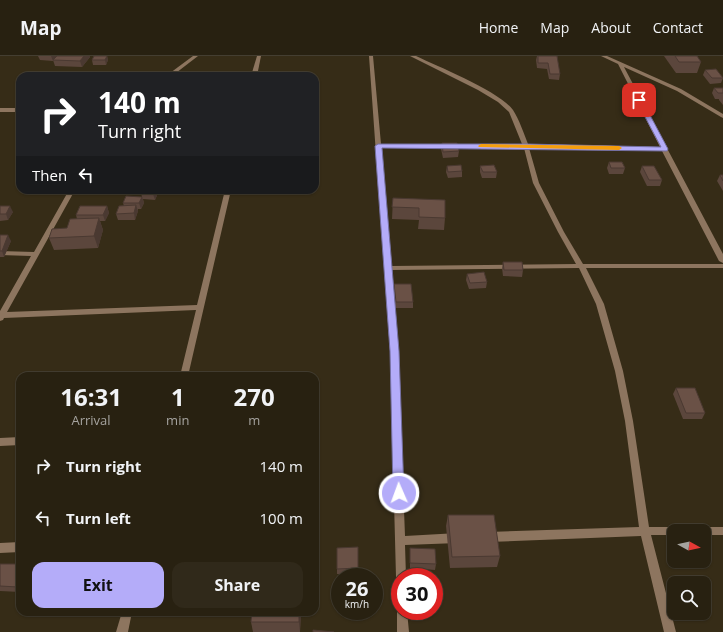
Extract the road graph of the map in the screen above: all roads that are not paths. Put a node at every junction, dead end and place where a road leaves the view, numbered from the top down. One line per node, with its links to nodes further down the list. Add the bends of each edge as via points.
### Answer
1 (196, 56): 7 (street)
2 (259, 56): 8 (street)
3 (371, 56): 12 (street)
4 (412, 56): 13 (street, via 500,101 511,111)
5 (603, 56): 6 (street)
6 (620, 64): 11 (street, via 679,90); 14 (street)
7 (174, 72)
8 (255, 72)
9 (0, 110): 10 (street)
10 (16, 110)
11 (723, 116)
12 (378, 146): 13 (street); 22 (street)
13 (526, 146): 14 (street); 20 (street, via 536,183 560,232)
14 (665, 149): 19 (street)
15 (70, 194): 18 (street)
16 (227, 194): 23 (street)
17 (0, 253): 18 (street)
18 (35, 254): 24 (street)
19 (723, 261)
20 (581, 266): 21 (street); 22 (street); 28 (street, via 600,304 619,371)
21 (723, 266)
22 (388, 268): 30 (street, via 394,351)
23 (201, 307): 24 (street); 25 (street)
24 (1, 317)
25 (185, 372)
26 (16, 441): 27 (street)
27 (0, 442)
28 (645, 531): 29 (street); 30 (street); 38 (street)
29 (723, 531)
30 (400, 541): 33 (street)
31 (16, 547): 32 (street)
32 (0, 548)
33 (401, 568)
34 (126, 616): 36 (street)
35 (402, 620): 37 (street)
36 (122, 632)
37 (403, 632)
38 (670, 632)

